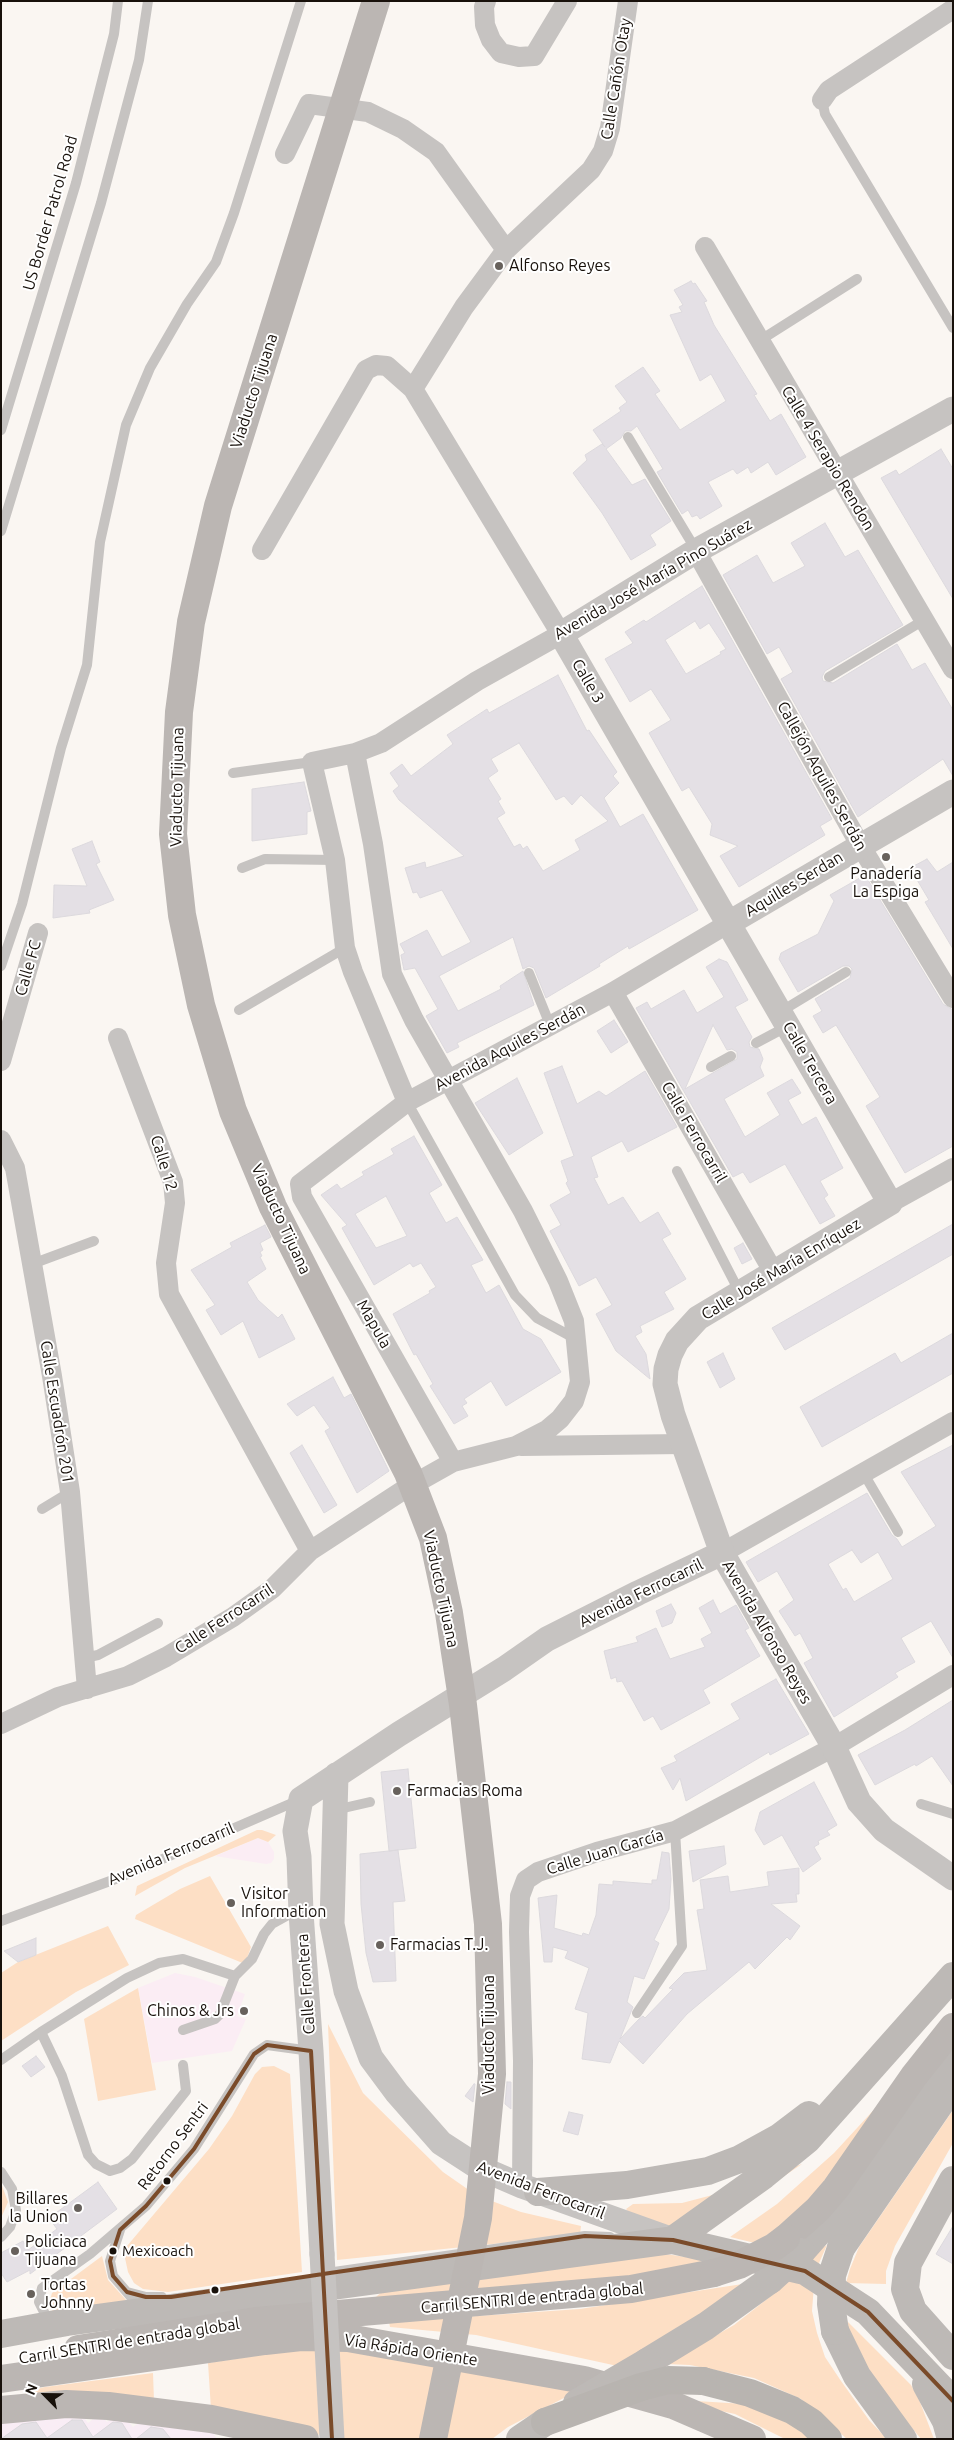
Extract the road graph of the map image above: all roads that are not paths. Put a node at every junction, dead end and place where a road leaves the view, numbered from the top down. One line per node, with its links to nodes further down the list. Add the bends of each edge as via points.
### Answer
1 (118, 1): 19 (lane, US Border Patrol Road, via 114,34 76,183)
2 (148, 1): 22 (lane, via 139,60 102,203)
3 (300, 1): 38 (lane, via 216,262 150,368 126,425 100,542 87,665 61,748 22,904)
4 (376, 1): 122 (highway, Viaducto Tijuana, bridge, via 218,506 191,622 179,712 173,834 182,915 201,1005 233,1111 273,1207 408,1473 433,1538 449,1613 488,1924 492,2074 478,2218)
5 (396, 1): 123 (highway, Viaducto Tijuana, via 221,551 195,679 187,807 200,934 238,1067 289,1217 414,1463 441,1534 463,1654 493,1920 497,2064 482,2238 450,2377)
6 (486, 1): 7 (street, via 485,25 491,40 501,53 519,57 534,56)
7 (567, 1)
8 (628, 1): 13 (street, Calle Cañón Otay, via 610,128 603,152 591,170)
9 (953, 9): 10 (street, via 829,90)
10 (822, 100): 15 (lane, via 824,114)
11 (285, 154): 13 (street, via 308,104 368,112 403,129 436,152)
12 (704, 247): 16 (street, Calle 4 Serapio Rendon)
13 (506, 250): 17 (street, Calle Cañón Otay, via 464,307)
14 (857, 279): 16 (lane)
15 (953, 328)
16 (760, 341): 21 (street, Calle 4 Serapio Rendon)
17 (413, 389): 23 (street, Calle 3, via 387,366 376,365 366,370); 26 (street, Calle 3)
18 (953, 408): 21 (street, Avenida José María Pino Suárez)
19 (1, 430)
20 (628, 437): 24 (lane)
21 (838, 474): 24 (street, Avenida José María Pino Suárez); 25 (street, Calle 4 Serapio Rendon)
22 (1, 531)
23 (262, 550)
24 (696, 551): 26 (street, Avenida José María Pino Suárez); 32 (street, Callejón Aquiles Serdán)
25 (924, 620): 27 (street, Calle 4 Serapio Rendon); 28 (lane)
26 (561, 634): 29 (street, Avenida José María Pino Suárez, via 477,681 380,743); 35 (street, Calle 3)
27 (953, 669)
28 (829, 676)
29 (331, 759): 30 (lane); 33 (street); 51 (street, via 373,844 392,974)
30 (233, 773)
31 (953, 792): 32 (street)
32 (860, 846): 35 (street, Aquilles Serdan); 42 (street, Callejón Aquiles Serdán)
33 (335, 860): 34 (lane, via 265,858); 37 (street)
34 (242, 868)
35 (729, 924): 41 (street, Avenida Aquiles Serdán); 44 (street, Calle Tercera)
36 (38, 933): 49 (street, Calle FC)
37 (345, 948): 43 (lane); 52 (street)
38 (1, 966)
39 (846, 972): 44 (lane)
40 (530, 973): 45 (lane)
41 (613, 992): 45 (street, Avenida Aquiles Serdán); 60 (street, Calle Ferrocarril)
42 (953, 998)
43 (239, 1010)
44 (784, 1019): 47 (lane); 57 (street, Calle Tercera)
45 (550, 1026): 51 (street, Avenida Aquiles Serdán)
46 (118, 1038): 72 (street, Calle 12, via 173,1182 175,1203 166,1263 169,1294)
47 (756, 1043)
48 (731, 1056): 50 (lane)
49 (1, 1061)
50 (711, 1066)
51 (447, 1080): 52 (street, Avenida Aquiles Serdán); 62 (street, via 523,1211 558,1281 574,1321)
52 (407, 1102): 56 (street, Avenida Aquiles Serdán); 62 (lane, via 515,1295 536,1318)
53 (1, 1140): 59 (street, Calle Escuadrón 201, via 15,1168)
54 (953, 1168): 57 (street)
55 (677, 1172): 61 (lane)
56 (300, 1184): 67 (street, Mapula, via 302,1198)
57 (890, 1203): 60 (street, Calle José María Enríquez)
58 (94, 1241): 59 (lane)
59 (32, 1264): 69 (street, Calle Escuadrón 201)
60 (774, 1273): 61 (street, Calle José María Enríquez)
61 (740, 1293): 63 (street, Calle José María Enríquez, via 698,1318)
62 (576, 1339): 66 (street, via 580,1382 574,1400 547,1430)
63 (677, 1341): 65 (street, Avenida Alfonso Reyes, via 666,1369 665,1384)
64 (953, 1422): 68 (street, Avenida Ferrocarril)
65 (683, 1444): 66 (street); 73 (street, Avenida Alfonso Reyes)
66 (516, 1446): 67 (street, Calle Ferrocarril)
67 (453, 1462): 72 (street, Calle Ferrocarril)
68 (864, 1474): 71 (lane); 73 (street, Avenida Ferrocarril)
69 (70, 1492): 70 (lane); 75 (street, Calle Escuadrón 201)
70 (42, 1510)
71 (898, 1532)
72 (310, 1551): 77 (street, Calle Ferrocarril, via 272,1589 233,1617 128,1676)
73 (722, 1553): 79 (street, Avenida Alfonso Reyes); 80 (street, Avenida Ferrocarril, via 548,1640)
74 (158, 1623): 75 (lane, via 98,1655)
75 (84, 1658): 77 (street, Calle Escuadrón 201)
76 (953, 1675): 79 (street, Calle Juan García)
77 (87, 1689): 78 (street, Calle Ferrocarril, via 58,1696)
78 (1, 1724)
79 (834, 1747): 86 (street, Calle Juan García); 87 (street, Avenida Alfonso Reyes, via 859,1802 884,1830)
80 (336, 1775): 81 (street, Avenida Ferrocarril); 84 (street, Avenida Ferrocarril)
81 (301, 1799): 88 (street, Calle Frontera, via 295,1831); 89 (lane, Avenida Ferrocarril, via 121,1878)
82 (370, 1802): 84 (lane)
83 (921, 1804): 85 (lane)
84 (335, 1810): 104 (street, Avenida Ferrocarril, via 332,1924 346,1991 371,2058 441,2143 478,2167)
85 (953, 1814)
86 (674, 1831): 92 (lane, via 682,1946); 104 (street, Calle Juan García, via 597,1852 538,1872 526,1880 520,1896 519,1932)
87 (953, 1878)
88 (301, 1913): 90 (lane, via 290,1914 272,1924 252,1959); 97 (street, Calle Frontera)
89 (1, 1921)
90 (234, 1976): 94 (lane, via 220,2014 215,2019); 95 (lane, via 183,1959 159,1963 127,1978)
91 (953, 1976): 96 (main road)
92 (637, 2013)
93 (953, 2027): 108 (highway, Carril SENTRI de entrada global)
94 (183, 2030)
95 (41, 2032): 99 (lane); 100 (lane, via 62,2076 88,2155 96,2164 110,2171 132,2159 186,2091)
96 (894, 2044): 104 (main road, via 780,2137 708,2172 647,2182); 107 (main road, via 807,2140)
97 (311, 2051): 105 (lane, Retorno Sentri, via 267,2045 254,2054 194,2149 146,2206); 121 (street, Calle Frontera, bridge)
98 (953, 2054): 108 (main road, via 921,2094 853,2193)
99 (1, 2060)
100 (183, 2065)
101 (953, 2085): 127 (main road, bridge, via 841,2248 832,2275 831,2304 835,2331 857,2376)
102 (1, 2172): 106 (lane, via 12,2190 16,2210 10,2227)
103 (953, 2180): 113 (main road, via 908,2263 905,2289 913,2311)
104 (530, 2189): 107 (street, Avenida Ferrocarril)
105 (120, 2230): 109 (lane, via 110,2261 113,2276); 111 (lane, Retorno Sentri, via 42,2288 39,2302 52,2321)
106 (1, 2237)
107 (673, 2240): 110 (main road); 115 (main road, Avenida Ferrocarril, via 805,2271 868,2312)
108 (793, 2245): 114 (highway, Carril SENTRI de entrada global, bridge, via 774,2247 739,2265 714,2273 631,2290 256,2321); 119 (main road, bridge, via 770,2280 706,2326)
109 (127, 2292): 110 (lane); 110 (lane, via 136,2301)
110 (165, 2303): 111 (main road)
111 (67, 2322): 112 (main road)
112 (1, 2334)
113 (953, 2356)
114 (1, 2360)
115 (915, 2363): 117 (main road); 128 (main road, via 946,2421)
116 (1, 2379): 125 (highway, Vía Rápida Oriente, via 265,2341 301,2337 348,2338 584,2380 673,2405)
117 (953, 2401)
118 (1, 2410): 120 (highway, via 66,2404 108,2406 194,2416)
119 (545, 2422): 124 (main road); 126 (highway, bridge, via 641,2387 668,2380 703,2381 750,2393 792,2410 811,2422)
120 (305, 2439)
121 (332, 2439)
122 (433, 2439)
123 (440, 2439)
124 (520, 2439)
125 (752, 2439)
126 (828, 2439)
127 (903, 2439)
128 (951, 2439)

